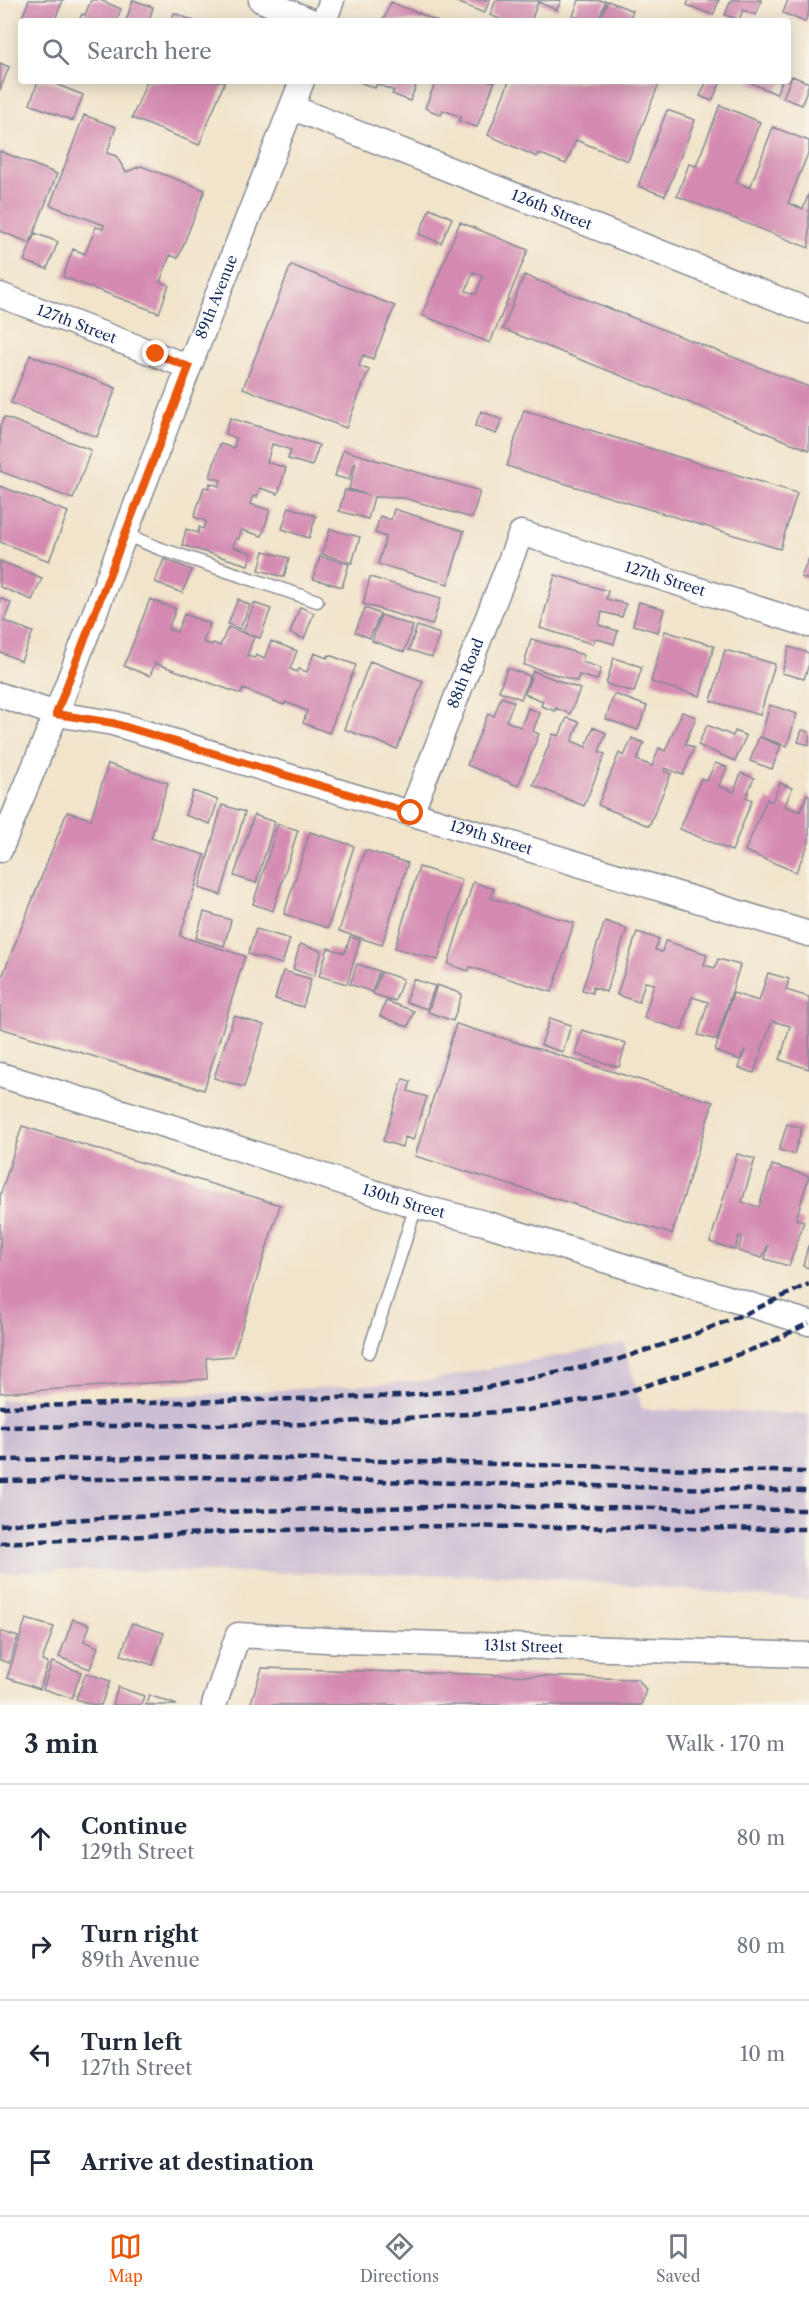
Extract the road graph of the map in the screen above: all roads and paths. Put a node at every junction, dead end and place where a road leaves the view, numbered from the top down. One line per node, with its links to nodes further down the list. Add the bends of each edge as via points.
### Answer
1 (261, 0): 3 (street)
2 (332, 0): 4 (street)
3 (304, 18)
4 (325, 18)
5 (301, 84): 6 (street, 89th Avenue)
6 (293, 108): 8 (street, 126th Street); 9 (street, 89th Avenue)
7 (0, 295): 9 (street, 127th Street)
8 (809, 311)
9 (189, 367): 11 (street, 89th Avenue)
10 (521, 533): 13 (street, 127th Street); 16 (street, 88th Road)
11 (124, 534): 12 (lane); 15 (street, 89th Avenue)
12 (317, 601)
13 (809, 625)
14 (0, 695): 15 (street, 129th Street)
15 (56, 714): 16 (street, 129th Street, via 113,723); 17 (street, 89th Avenue)
16 (411, 813): 18 (street, 129th Street)
17 (0, 850)
18 (809, 933)
19 (0, 1075): 20 (street, 130th Street)
20 (416, 1206): 21 (street, 130th Street, via 484,1223); 22 (lane)
21 (809, 1323)
22 (369, 1352)
23 (809, 1655): 24 (street, 131st Street, via 238,1635)
24 (214, 1705)

